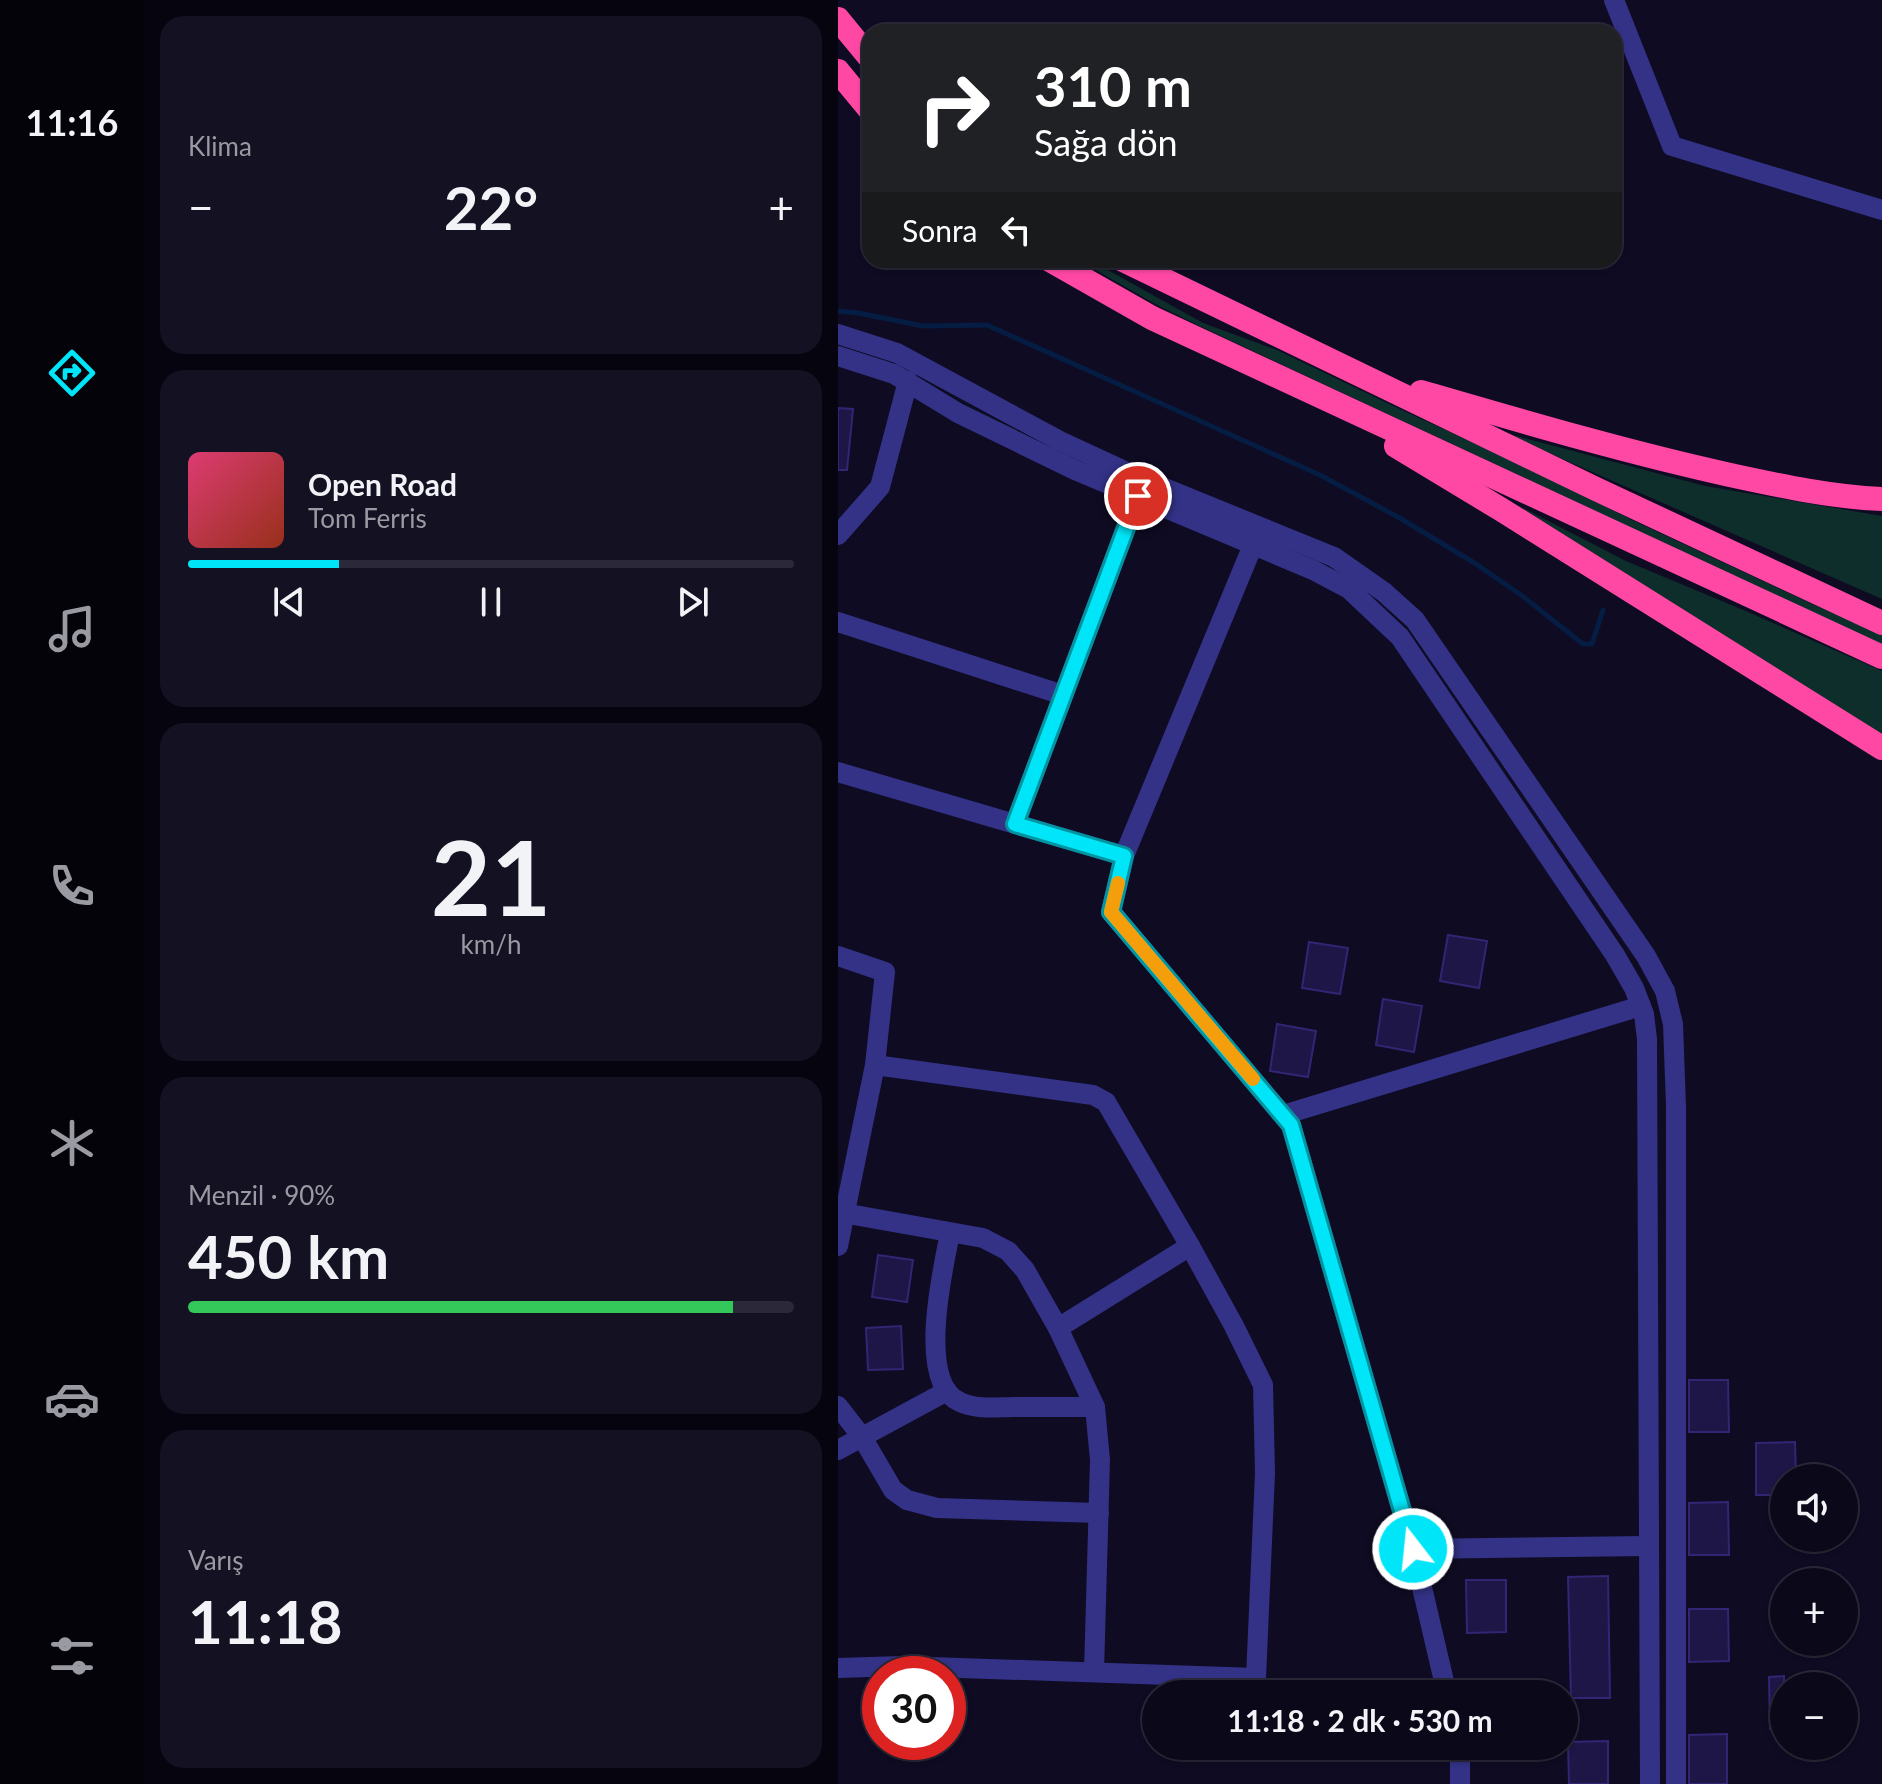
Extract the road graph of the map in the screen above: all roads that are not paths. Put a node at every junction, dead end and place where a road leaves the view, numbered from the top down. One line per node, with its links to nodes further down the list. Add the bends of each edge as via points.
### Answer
1 (1614, 0): 6 (street, via 1672,146)
2 (838, 19): 3 (highway)
3 (862, 48)
4 (838, 71): 5 (highway)
5 (862, 100)
6 (1882, 210)
7 (1064, 268): 13 (highway, via 1152,318)
8 (1139, 268): 10 (highway)
9 (838, 334): 49 (street, via 897,353 1140,478 1334,557 1384,592 1415,620 1646,956 1665,991 1673,1024 1676,1106)
10 (1299, 346): 15 (highway, via 1419,391 1554,431 1800,490); 19 (highway)
11 (838, 356): 12 (street)
12 (908, 381): 14 (street, via 958,413); 16 (street, via 880,487)
13 (1313, 394): 20 (highway); 22 (highway)
14 (1138, 496): 17 (street); 21 (street)
15 (1882, 499)
16 (838, 535)
17 (1253, 545): 25 (street); 27 (street, via 1349,589 1400,637 1615,955)
18 (838, 622): 21 (street)
19 (1882, 623)
20 (1882, 657)
21 (1063, 695): 24 (street)
22 (1882, 748)
23 (838, 772): 24 (street)
24 (1015, 824): 25 (street)
25 (1124, 856): 29 (street, via 1111,912)
26 (838, 956): 28 (street, via 885,972)
27 (1641, 1006): 29 (street); 41 (street, via 1647,1039)
28 (875, 1065): 30 (street); 33 (street, via 1093,1095 1106,1102)
29 (1283, 1115): 42 (street, via 1291,1125)
30 (841, 1212): 31 (street); 32 (street)
31 (950, 1233): 34 (street, via 983,1238 1008,1251); 35 (street, via 935,1352)
32 (838, 1246)
33 (1190, 1246): 34 (street); 44 (street, via 1263,1385 1265,1473 1256,1678)
34 (1058, 1328): 37 (street)
35 (947, 1391): 37 (street, via 958,1402 979,1407); 38 (street)
36 (838, 1406): 38 (street)
37 (1095, 1407): 40 (street)
38 (862, 1437): 39 (street); 40 (street, via 893,1490 907,1500 937,1508)
39 (838, 1450)
40 (1099, 1513): 44 (street)
41 (1649, 1546): 42 (street); 48 (street)
42 (1413, 1549): 45 (street)
43 (838, 1668): 44 (street)
44 (1094, 1672)
45 (1444, 1680)
46 (1460, 1760): 47 (street)
47 (1460, 1784)
48 (1650, 1784)
49 (1676, 1784)

